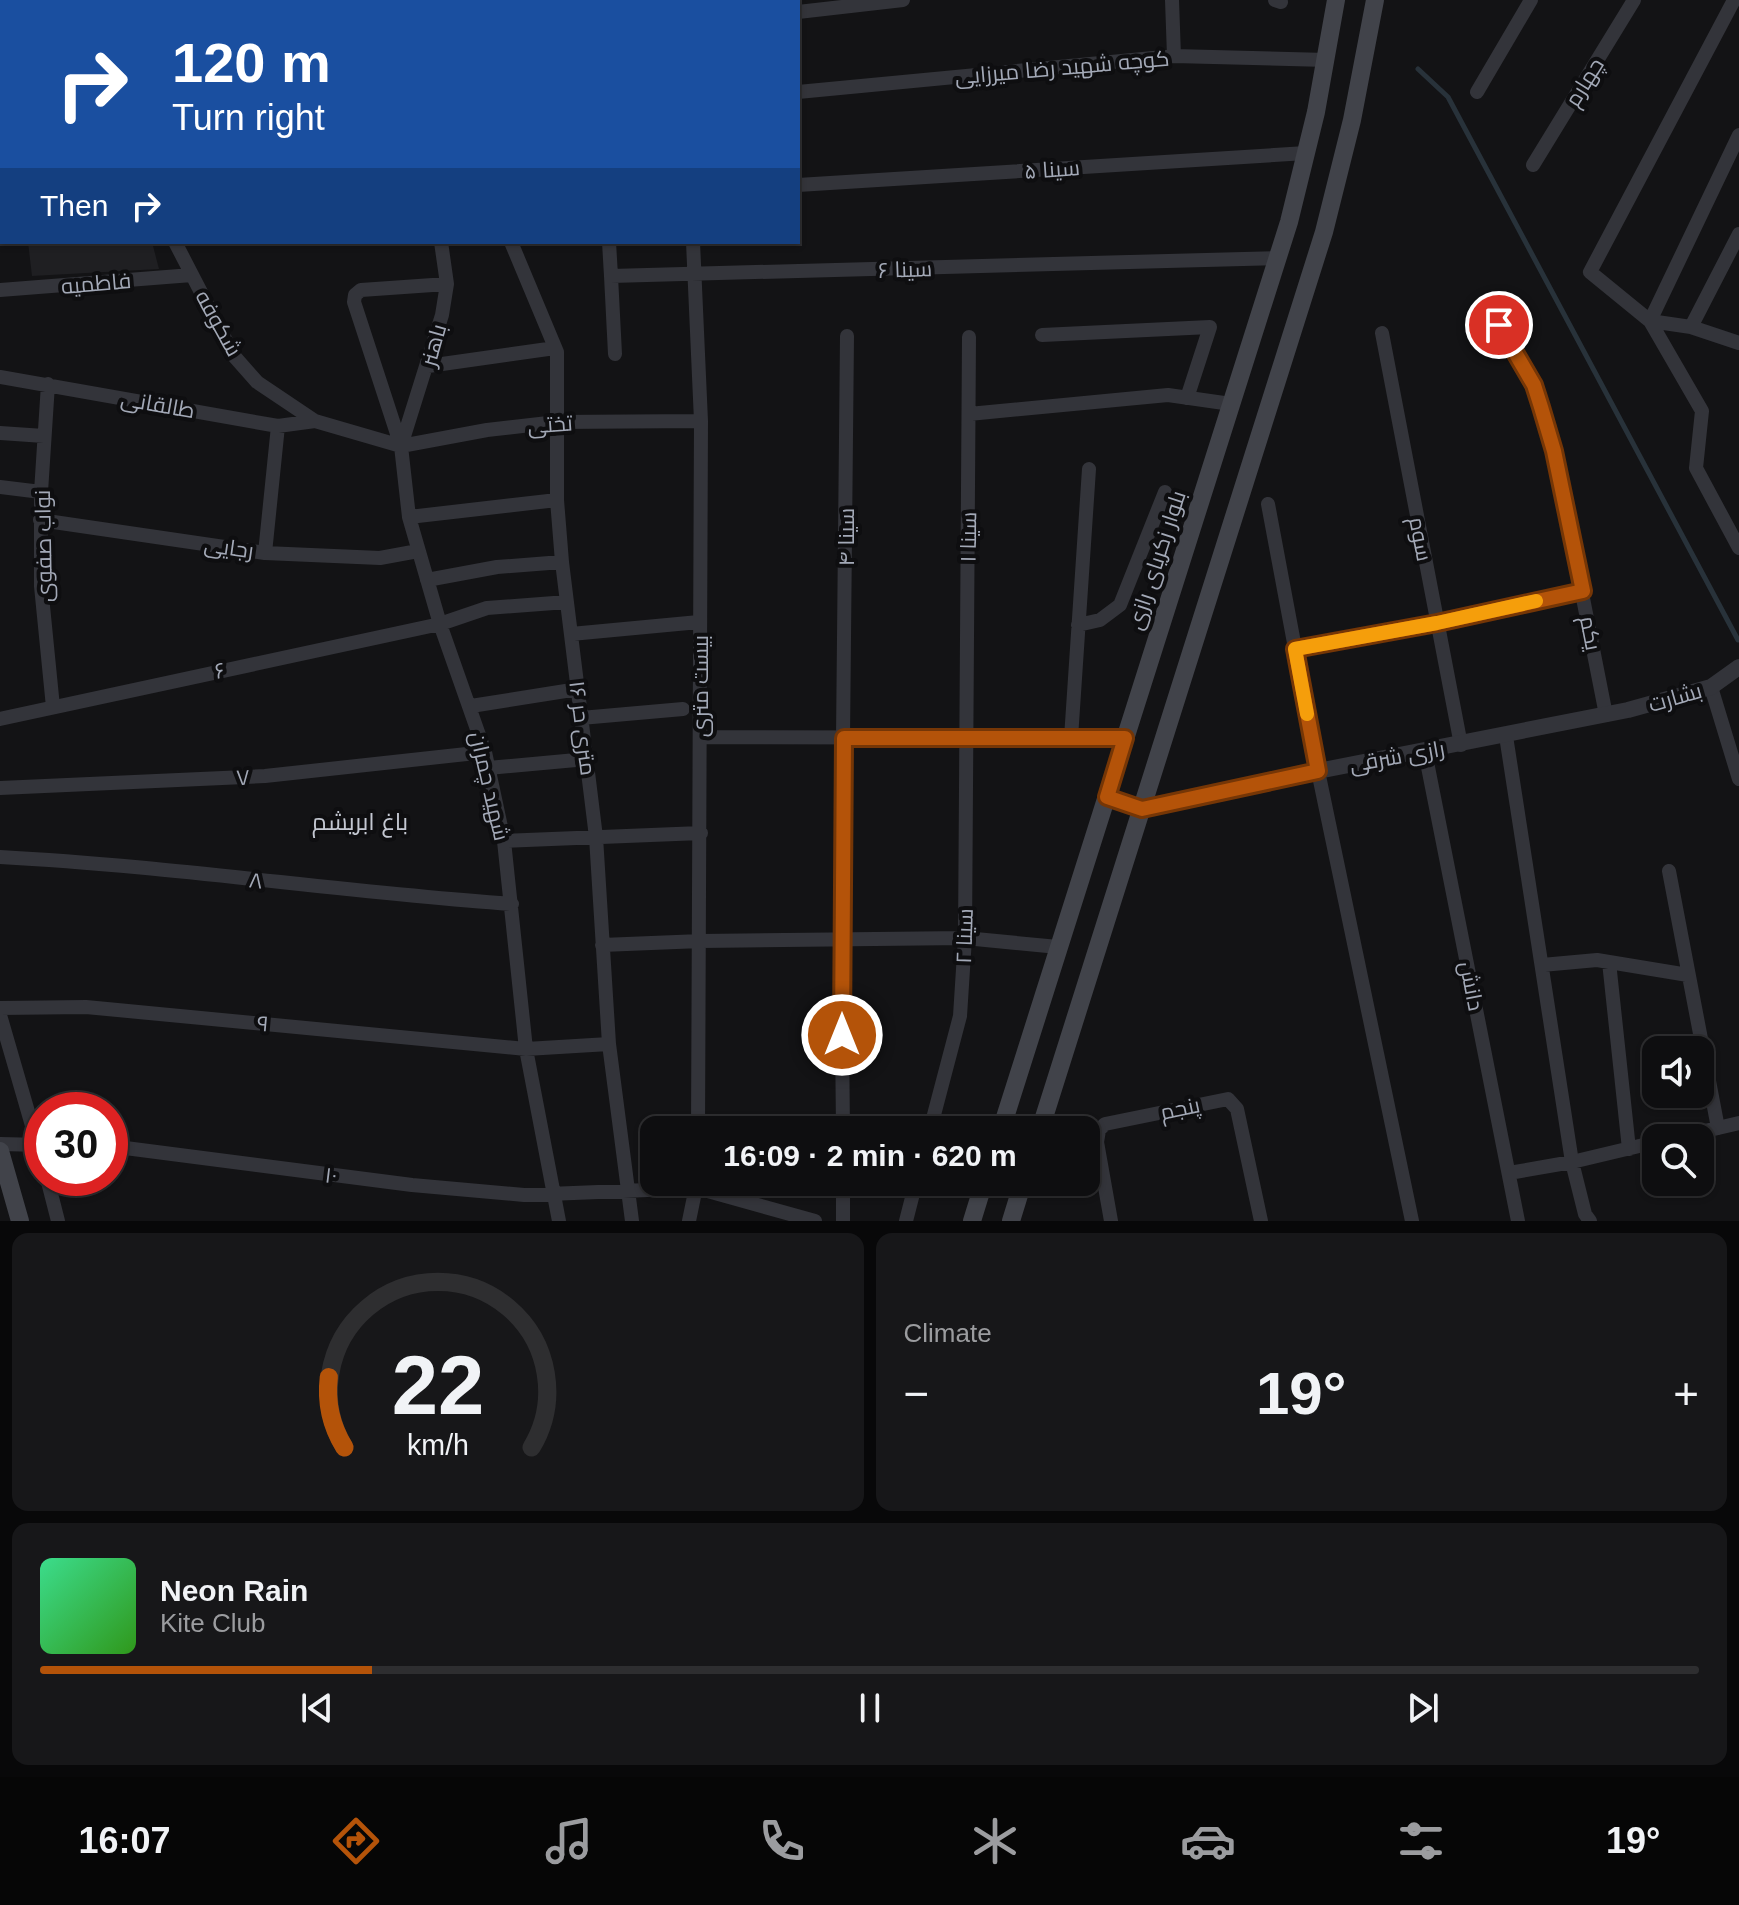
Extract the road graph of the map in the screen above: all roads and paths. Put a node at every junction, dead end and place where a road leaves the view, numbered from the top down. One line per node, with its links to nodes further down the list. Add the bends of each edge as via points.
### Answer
1 (903, 0): 8 (street)
2 (1172, 0): 9 (street)
3 (1336, 0): 10 (main road, بلوار زکریای رازی)
4 (1375, 0): 97 (main road, via 1324,232)
5 (1531, 0): 12 (street)
6 (1634, 0): 15 (street, چهارم)
7 (1734, 0): 29 (street, via 1590,272)
8 (800, 12)
9 (1174, 56): 10 (street, کوچه شهید رضا میرزایی); 11 (street, کوچه شهید رضا میرزایی)
10 (1327, 60): 14 (main road, بلوار زکریای رازی)
11 (800, 92)
12 (1477, 92)
13 (1739, 135): 29 (street)
14 (1306, 153): 16 (street, سینا ۵); 23 (main road, بلوار زکریای رازی)
15 (1533, 165)
16 (800, 185)
17 (1739, 234): 31 (street)
18 (176, 244): 24 (street, شکوفه)
19 (441, 244): 27 (street, باهنر)
20 (512, 244): 37 (street, ۱۶ متری حر)
21 (609, 244): 26 (street)
22 (693, 244): 25 (street, بیست متری)
23 (1277, 258): 25 (street, سینا ۶); 43 (main road, بلوار زکریای رازی)
24 (192, 275): 28 (street, فاطمیه); 45 (street, شکوفه, via 234,356 257,382)
25 (694, 275): 26 (street, سینا ۶); 46 (street, بیست متری)
26 (611, 276): 38 (street)
27 (447, 284): 39 (street, باهنر); 51 (street, via 361,290 355,295)
28 (0, 290)
29 (1650, 321): 31 (street); 60 (street, via 1702,411 1696,468)
30 (1499, 325): 65 (street, یکم, via 1534,385 1554,451)
31 (1691, 327): 36 (street)
32 (1382, 333): 68 (street, سوم)
33 (1042, 335): 42 (street, via 1210,327)
34 (847, 336): 85 (street, سینا ۴)
35 (969, 337): 44 (street, ۱ سینا)
36 (1739, 343)
37 (555, 348): 39 (street); 47 (street, ۱۶ متری حر)
38 (615, 354)
39 (428, 366): 51 (street, باهنر)
40 (0, 377): 41 (street, طالقانی)
41 (48, 384): 48 (street, طالقانی); 50 (street, نواب صفوی)
42 (1187, 398): 43 (street); 44 (street, via 1168,395)
43 (1231, 404): 87 (main road, بلوار زکریای رازی)
44 (969, 414): 84 (street, ۱ سینا)
45 (315, 421): 48 (street, طالقانی); 51 (street)
46 (701, 421): 47 (street, تختی); 67 (street, بیست متری)
47 (557, 422): 51 (street, تختی); 56 (street, ۱۶ متری حر)
48 (278, 426): 62 (street)
49 (0, 433): 50 (street)
50 (44, 436): 54 (street, نواب صفوی)
51 (401, 446): 58 (street, شهید چمران)
52 (1089, 469): 70 (street)
53 (0, 487): 54 (street)
54 (41, 492): 59 (street, نواب صفوی)
55 (1165, 492): 70 (street, via 1120,605 1100,620)
56 (557, 500): 58 (street); 63 (street, ۱۶ متری حر)
57 (1268, 504): 72 (street)
58 (409, 517): 61 (street, شهید چمران)
59 (40, 520): 62 (street, رجایی); 77 (street, نواب صفوی)
60 (1739, 548)
61 (418, 551): 62 (street, رجایی, via 380,558); 64 (street, شهید چمران)
62 (265, 553)
63 (562, 562): 64 (street); 66 (street, ۱۶ متری حر)
64 (427, 580): 69 (street, شهید چمران)
65 (1583, 591): 68 (street); 79 (street, یکم)
66 (567, 602): 69 (street, ۶, via 487,608); 71 (street, ۱۶ متری حر)
67 (699, 622): 71 (street); 83 (street, بیست متری)
68 (1437, 623): 72 (street); 88 (street, سوم)
69 (440, 624): 76 (street, شهید چمران); 77 (street, ۶)
70 (1078, 625): 86 (street)
71 (571, 634): 75 (street, ۱۶ متری حر)
72 (1295, 649): 93 (street)
73 (1739, 667): 74 (street, بشارت)
74 (1711, 687): 79 (street, بشارت); 94 (street)
75 (578, 689): 76 (street); 80 (street, ۱۶ متری حر)
76 (471, 706): 89 (street, شهید چمران)
77 (53, 707): 81 (street, ۶)
78 (683, 709): 80 (street)
79 (1606, 715): 82 (street, رازی شرقی)
80 (581, 718): 91 (street, ۱۶ متری حر)
81 (0, 719)
82 (1506, 736): 88 (street, رازی شرقی); 110 (street)
83 (700, 737): 85 (street); 98 (street, بیست متری)
84 (965, 737): 85 (street); 86 (street); 104 (street, سینا ۲)
85 (844, 738): 105 (street, سینا ۴)
86 (1071, 738): 87 (street)
87 (1125, 738): 96 (main road, بلوار زکریای رازی)
88 (1461, 745): 90 (street, رازی شرقی)
89 (485, 752): 92 (street, شهید چمران); 95 (street, ۷, via 265,776)
90 (1425, 752): 93 (street, رازی شرقی); 132 (street, دانش)
91 (587, 759): 92 (street); 99 (street, ۱۶ متری حر)
92 (488, 768): 100 (street, شهید چمران)
93 (1318, 771): 97 (street, رازی شرقی); 156 (street)
94 (1739, 779)
95 (0, 788)
96 (1107, 797): 97 (main road); 108 (main road, بلوار زکریای رازی)
97 (1142, 809): 121 (main road)
98 (701, 833): 99 (street); 106 (street, بیست متری)
99 (596, 837): 100 (street); 107 (street, ۱۶ متری حر)
100 (504, 841): 103 (street, شهید چمران)
101 (0, 857): 103 (street, ۸)
102 (1669, 871): 111 (street)
103 (512, 904): 115 (street, شهید چمران)
104 (965, 938): 105 (street); 108 (street); 119 (street, سینا ۲, via 960,1016)
105 (841, 940): 106 (street); 118 (street, سینا ۴)
106 (701, 941): 107 (street); 117 (street, بیست متری)
107 (602, 945): 114 (street, ۱۶ متری حر)
108 (1058, 947): 120 (main road, بلوار زکریای رازی)
109 (1609, 962): 110 (street); 111 (street); 129 (street)
110 (1542, 965): 131 (street)
111 (1688, 975): 123 (street)
112 (0, 1008): 115 (street, ۹, via 86,1007)
113 (0, 1015): 116 (street)
114 (609, 1044): 115 (street, ۹); 134 (street, ۱۶ متری حر)
115 (526, 1049): 135 (street, شهید چمران)
116 (24, 1094)
117 (698, 1116)
118 (843, 1116)
119 (934, 1116)
120 (1005, 1116)
121 (1044, 1116)
122 (1739, 1123): 123 (street)
123 (1718, 1128): 124 (street)
124 (1714, 1129)
125 (0, 1144): 127 (street)
126 (1642, 1146): 129 (street)
127 (24, 1148)
128 (128, 1148): 135 (street, ۱۰, via 412,1185)
129 (1629, 1149): 131 (street)
130 (0, 1151): 144 (main road)
131 (1572, 1162): 132 (street); 158 (street)
132 (1509, 1173): 157 (street, دانش)
133 (640, 1190): 134 (street, ۱۰)
134 (627, 1191): 135 (street, ۱۰); 147 (street, ۱۶ متری حر)
135 (553, 1194): 146 (street, شهید چمران)
136 (52, 1196): 145 (street)
137 (695, 1196): 148 (street)
138 (724, 1196): 143 (street, ۱۰)
139 (843, 1196): 150 (street)
140 (912, 1196): 151 (street)
141 (980, 1196): 152 (main road)
142 (1019, 1196): 153 (main road)
143 (770, 1215): 149 (street, ۱۰)
144 (20, 1221)
145 (58, 1221)
146 (559, 1221)
147 (632, 1221)
148 (689, 1221)
149 (815, 1221)
150 (843, 1221)
151 (906, 1221)
152 (972, 1221)
153 (1011, 1221)
154 (1111, 1221): 155 (street, پنجم, via 1099,1130 1105,1124 1228,1099 1237,1109)
155 (1261, 1221)
156 (1412, 1221)
157 (1518, 1221)
158 (1590, 1221)

